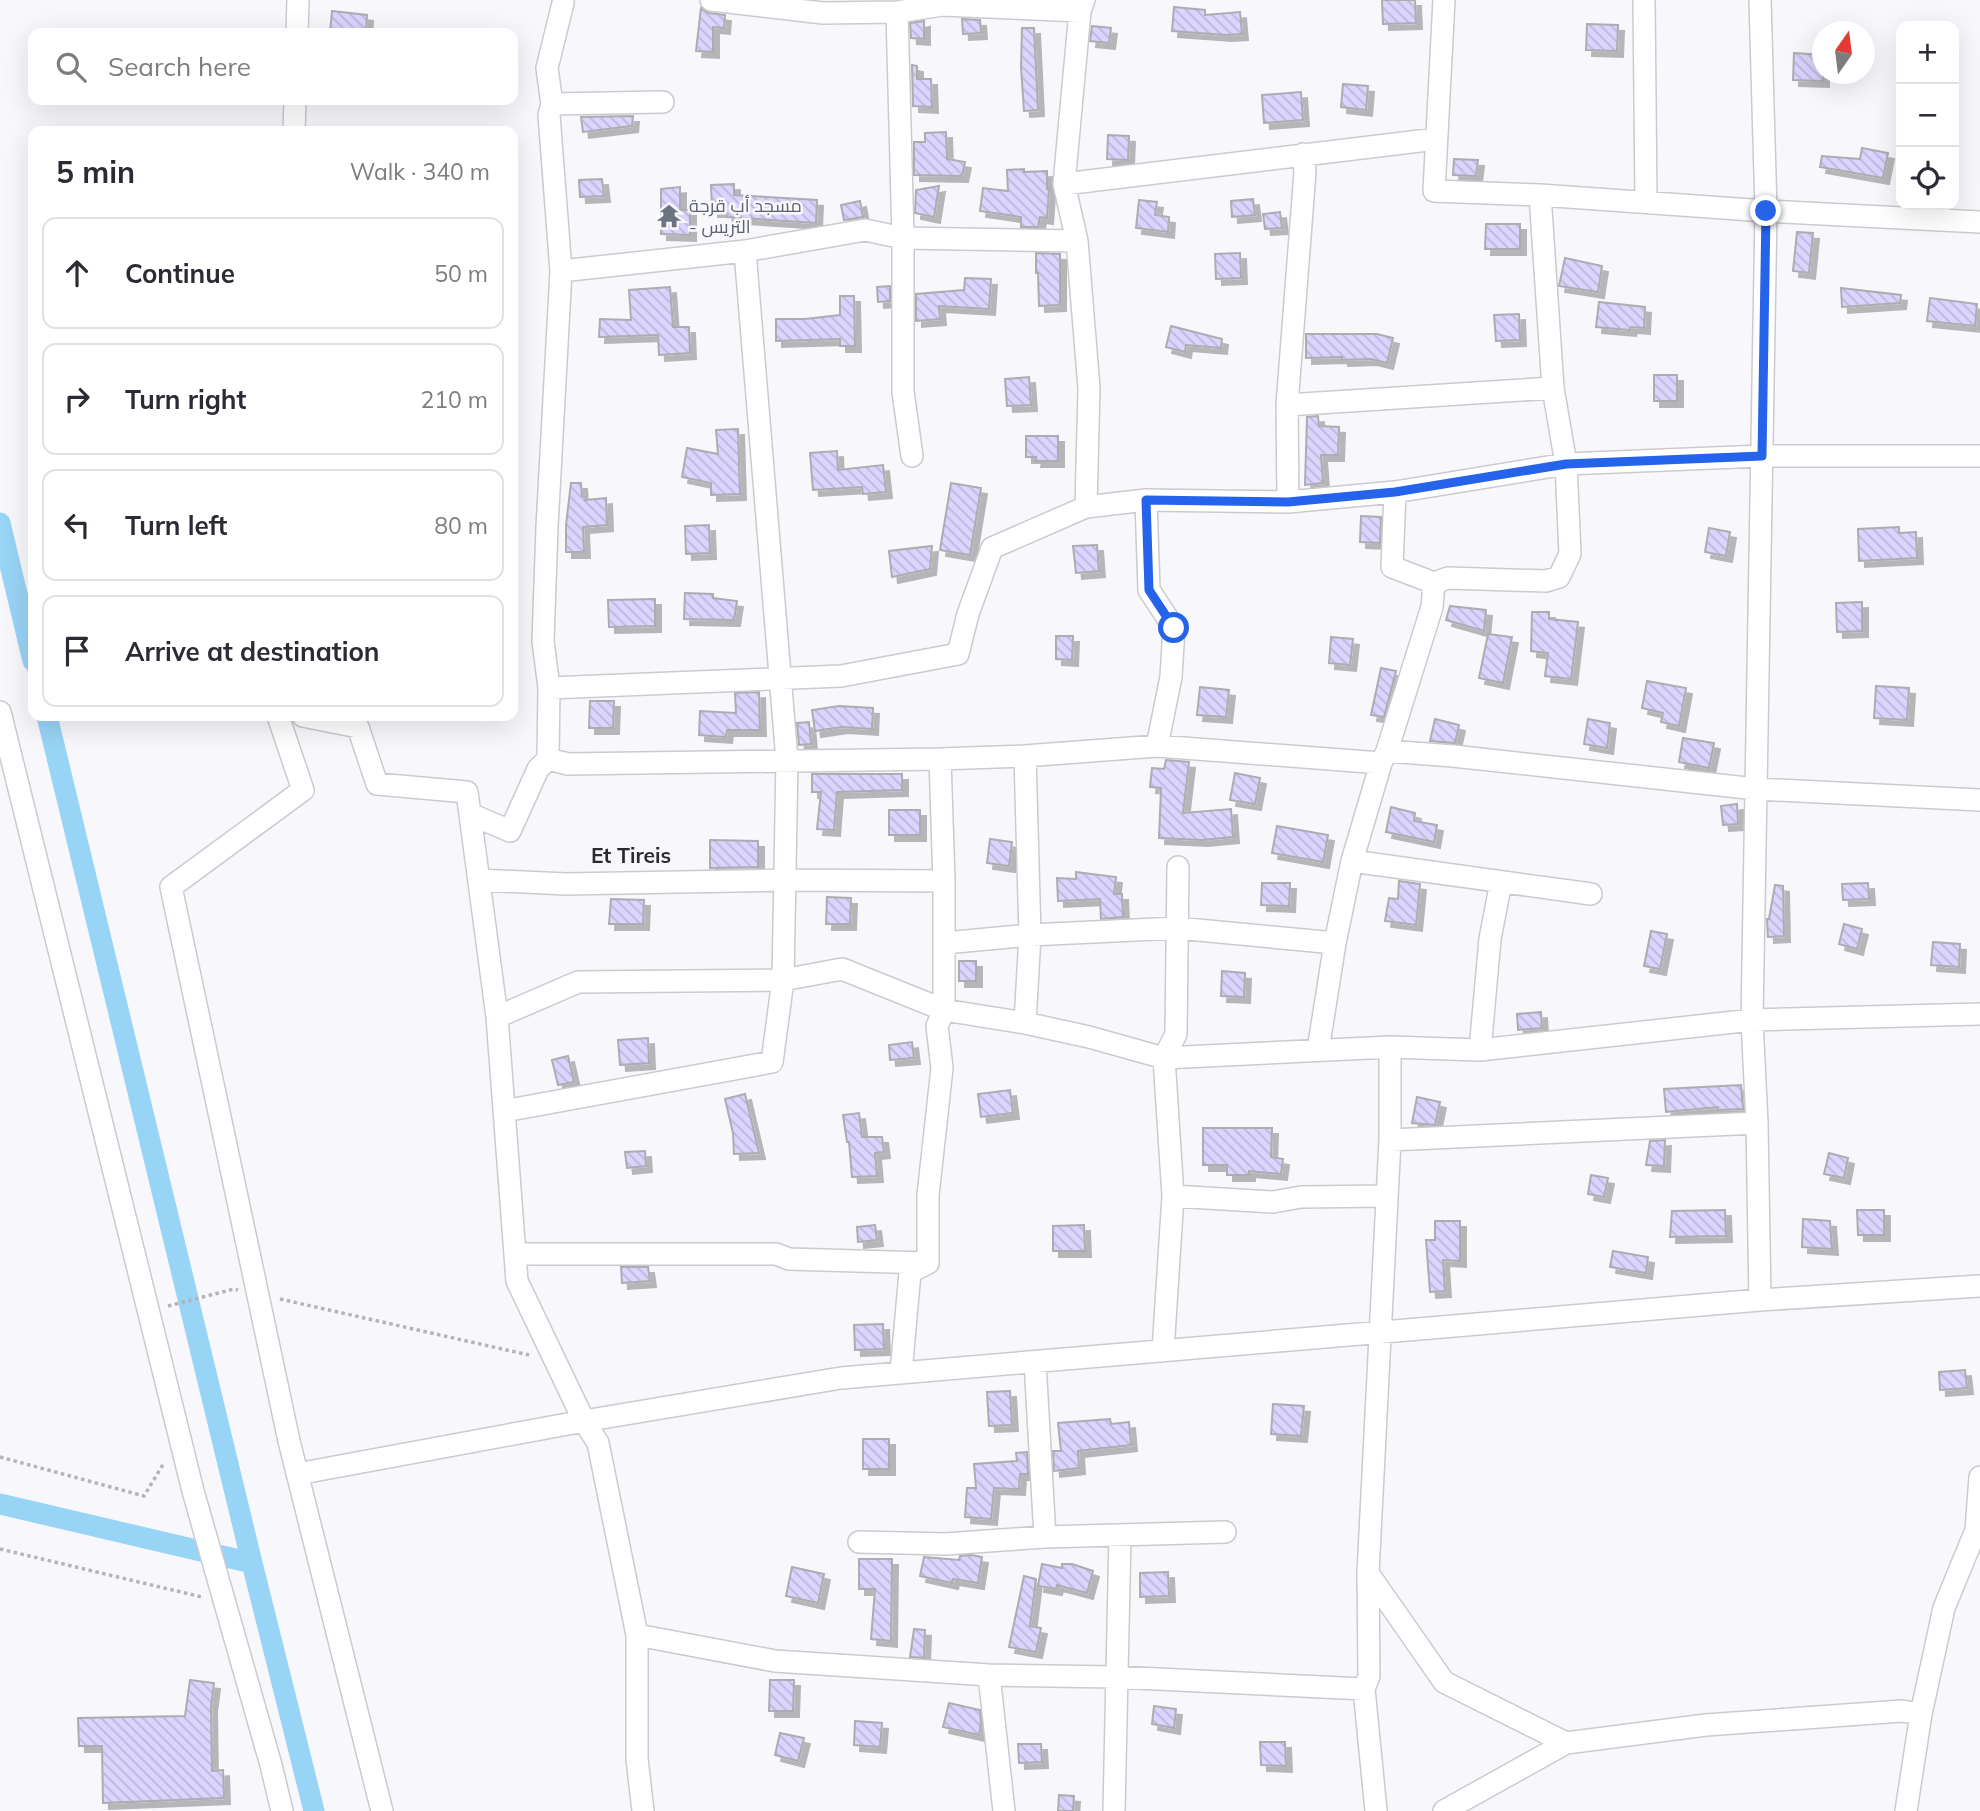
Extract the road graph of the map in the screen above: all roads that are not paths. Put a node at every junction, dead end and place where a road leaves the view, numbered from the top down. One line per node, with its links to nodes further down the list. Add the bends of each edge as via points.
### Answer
1 (298, 0): 11 (street)
2 (711, 0): 8 (street)
3 (1444, 0): 16 (street)
4 (1644, 0): 20 (street)
5 (1760, 0): 21 (street)
6 (564, 1): 13 (street, via 547,68)
7 (942, 2): 9 (street); 10 (street)
8 (824, 6): 10 (street)
9 (1082, 6): 18 (street)
10 (897, 12): 23 (street)
11 (297, 28)
12 (663, 102): 13 (street)
13 (552, 104): 26 (street, via 549,115)
14 (295, 105): 15 (street)
15 (294, 126)
16 (1436, 139): 17 (street); 19 (street, via 1434,191)
17 (1303, 153): 18 (street); 28 (street)
18 (1064, 184): 24 (street)
19 (1540, 195): 20 (street); 27 (street)
20 (1646, 202): 21 (street)
21 (1766, 211): 22 (street); 30 (street)
22 (1980, 222)
23 (904, 238): 24 (street); 25 (street, via 866,230); 29 (street, via 903,392)
24 (1077, 242): 36 (street, via 1089,388)
25 (745, 251): 26 (street); 38 (street)
26 (561, 271): 39 (street, via 543,628)
27 (1553, 388): 28 (street); 32 (street)
28 (1287, 405): 35 (street)
29 (912, 456)
30 (1762, 456): 31 (street); 32 (street); 49 (street)
31 (1980, 456)
32 (1566, 464): 33 (street); 37 (street, via 1570,554 1559,577 1546,581 1448,578)
33 (1395, 492): 35 (street); 37 (street, via 1392,567)
34 (1146, 500): 35 (street); 36 (street); 43 (street, via 1149,590 1174,628 1171,677)
35 (1288, 502)
36 (1086, 506): 38 (street, via 992,548 958,654 841,676)
37 (1434, 583): 45 (street, via 1432,607)
38 (779, 678): 39 (street); 48 (street)
39 (549, 688): 46 (street)
40 (0, 712): 101 (street, via 193,1491)
41 (280, 721): 87 (street, via 303,790 171,887)
42 (328, 721): 51 (street, via 358,727 377,784 467,792)
43 (1157, 746): 44 (street); 45 (street)
44 (1025, 756): 47 (street); 60 (street)
45 (1384, 757): 49 (street, via 1467,758); 52 (street)
46 (548, 759): 48 (street, via 568,764); 51 (street, via 538,769 510,831)
47 (940, 759): 48 (street); 56 (street)
48 (787, 760): 55 (street)
49 (1756, 789): 50 (street); 67 (street)
50 (1980, 800)
51 (470, 814): 54 (street)
52 (1352, 861): 57 (street); 62 (street)
53 (1178, 867): 59 (street)
54 (479, 880): 55 (street, via 566,884); 66 (street)
55 (786, 880): 56 (street); 63 (street)
56 (944, 881): 61 (street)
57 (1501, 882): 58 (street); 71 (street, via 1490,939)
58 (1591, 894)
59 (1177, 928): 60 (street); 62 (street); 72 (street, via 1176,1034)
60 (1030, 935): 61 (street); 68 (street)
61 (945, 943): 64 (street)
62 (1335, 943): 70 (street)
63 (783, 980): 64 (street, via 842,969); 66 (street, via 578,982); 73 (street, via 772,1062)
64 (944, 1010): 68 (street); 79 (street, via 937,1026 943,1068 928,1195)
65 (1980, 1014): 67 (street)
66 (497, 1017): 73 (street)
67 (1752, 1020): 71 (street); 74 (street)
68 (1025, 1023): 72 (street)
69 (1390, 1047): 70 (street); 71 (street); 75 (street)
70 (1318, 1050): 72 (street)
71 (1480, 1050)
72 (1164, 1058): 76 (street)
73 (504, 1111): 78 (street)
74 (1757, 1123): 75 (street); 81 (street)
75 (1390, 1140): 77 (street)
76 (1173, 1196): 77 (street, via 1273,1202 1301,1196); 83 (street)
77 (1386, 1196): 82 (street)
78 (514, 1254): 79 (street, via 776,1254); 86 (street, via 517,1282)
79 (928, 1263): 85 (street, via 910,1272)
80 (1980, 1286): 81 (street)
81 (1760, 1300): 82 (street)
82 (1380, 1332): 83 (street); 94 (street)
83 (1163, 1351): 84 (street)
84 (1035, 1362): 85 (street); 92 (street)
85 (901, 1373): 86 (street, via 841,1378)
86 (584, 1421): 87 (street); 95 (street, via 598,1443)
87 (298, 1474): 102 (street)
88 (1980, 1477): 89 (street)
89 (1978, 1530): 99 (street, via 1944,1608)
90 (1225, 1532): 91 (street)
91 (1120, 1536): 92 (street); 97 (street)
92 (1045, 1537): 93 (street, via 945,1544)
93 (859, 1542)
94 (1368, 1573): 98 (street, via 1369,1676); 100 (street, via 1444,1682)
95 (638, 1635): 96 (street, via 775,1661); 103 (street, via 637,1759)
96 (989, 1675): 97 (street); 104 (street)
97 (1116, 1677): 98 (street); 105 (street)
98 (1364, 1689): 106 (street)
99 (1921, 1714): 100 (street, via 1706,1725); 108 (street)
100 (1566, 1742): 107 (street)
101 (282, 1811)
102 (382, 1811)
103 (643, 1811)
104 (1004, 1811)
105 (1114, 1811)
106 (1376, 1811)
107 (1444, 1811)
108 (1906, 1811)

